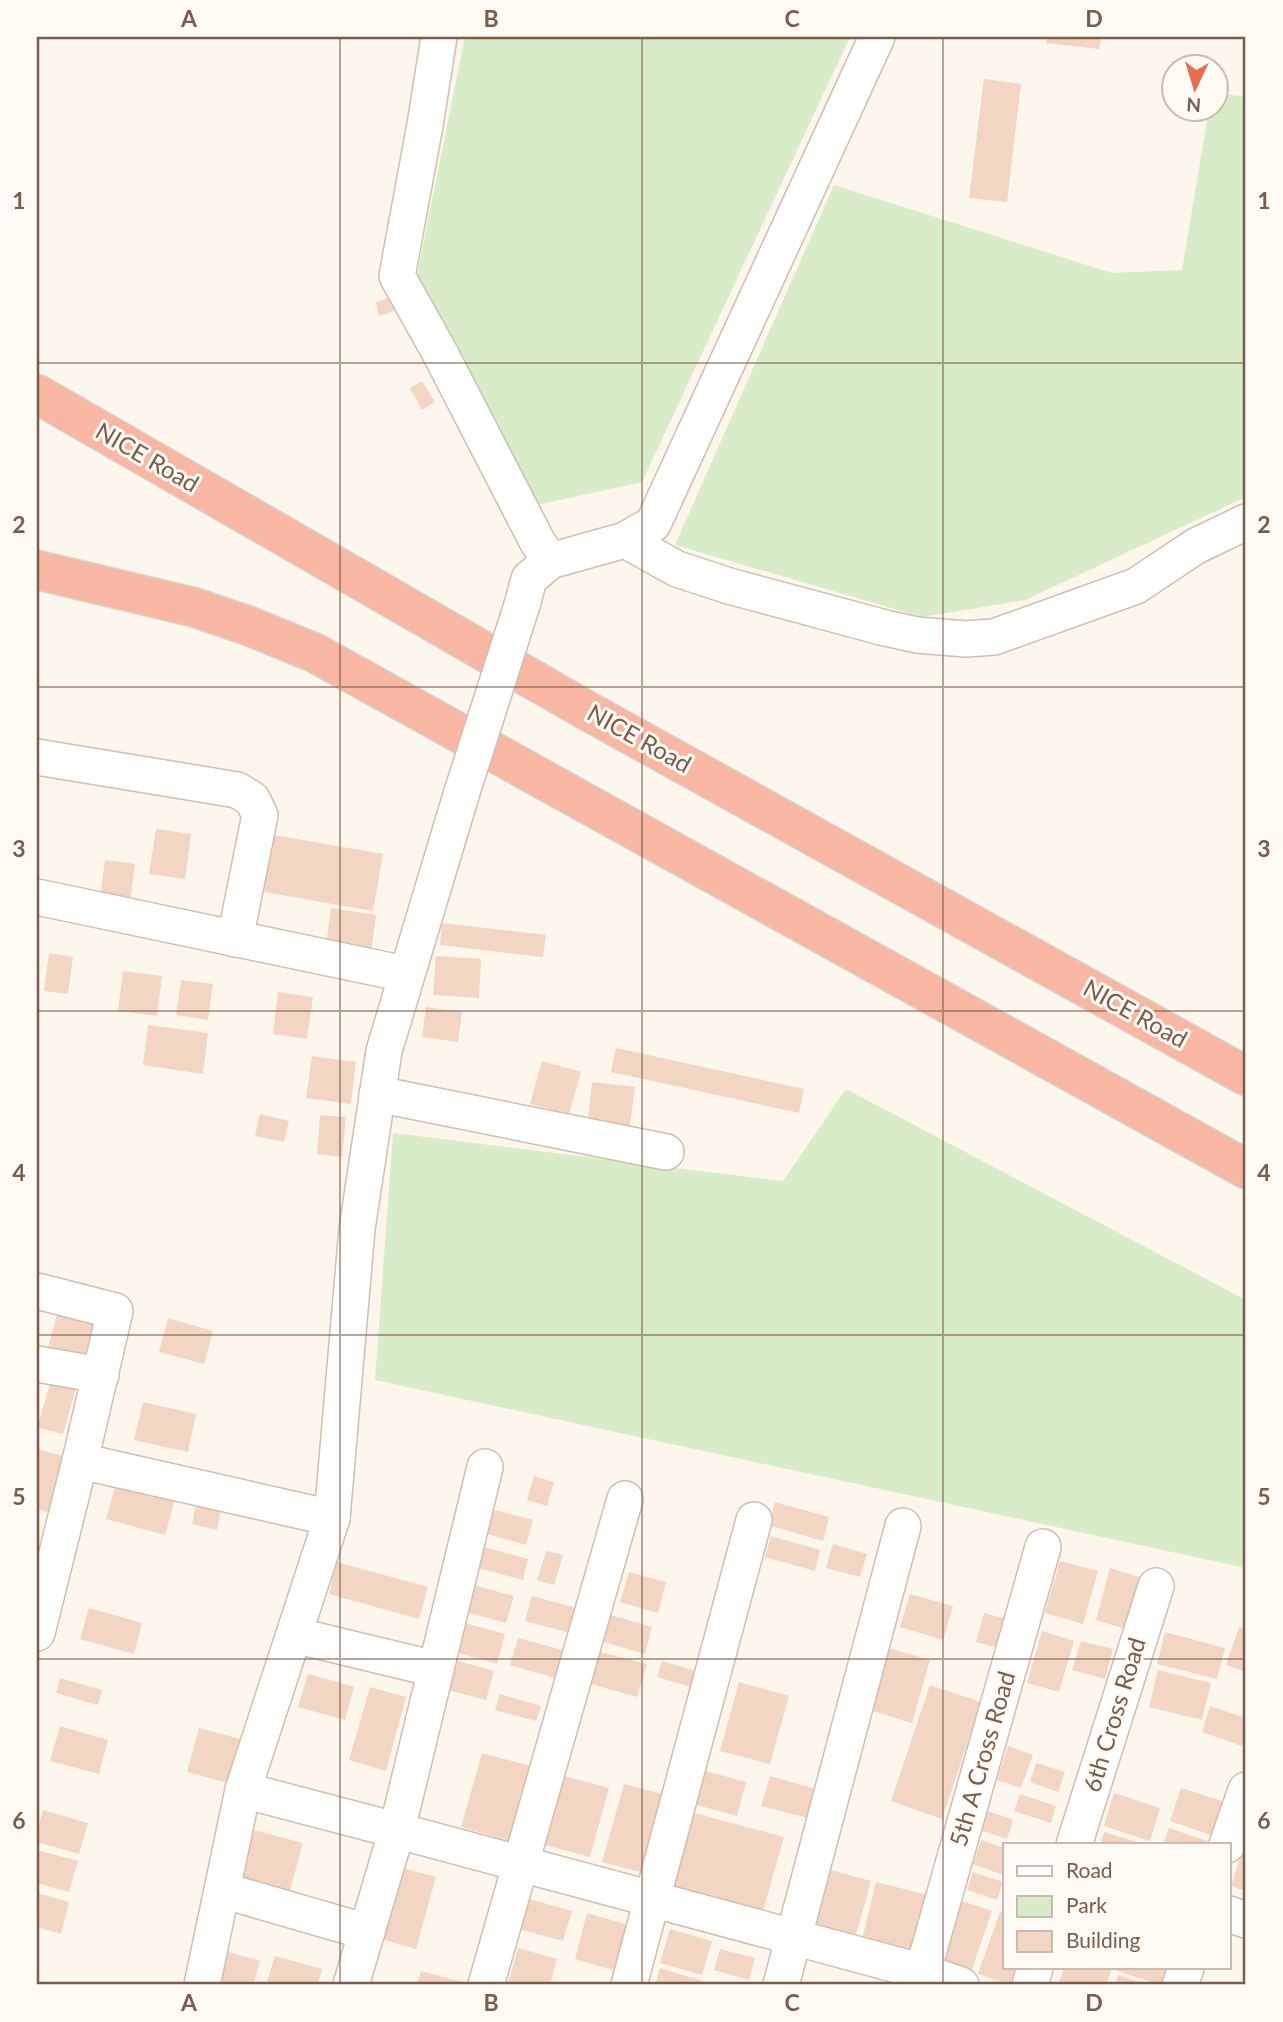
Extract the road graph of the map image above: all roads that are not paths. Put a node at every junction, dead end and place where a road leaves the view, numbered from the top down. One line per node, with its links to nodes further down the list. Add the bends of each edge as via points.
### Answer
1 (439, 37): 6 (street, via 397,276)
2 (877, 37): 5 (street, via 653,524)
3 (37, 394): 12 (highway, NICE Road, via 584,709)
4 (1246, 522): 5 (street, via 1196,546 1136,586 995,638 965,639 885,628 729,586 677,569)
5 (625, 540): 6 (street)
6 (550, 561): 11 (street, bridge, via 529,579)
7 (37, 570): 15 (highway, via 193,607 316,653)
8 (38, 764): 10 (street, via 237,790 252,799 260,815)
9 (37, 897): 10 (street)
10 (235, 939): 11 (street)
11 (405, 974): 13 (street)
12 (1246, 1076)
13 (377, 1094): 14 (street); 22 (street, via 357,1228)
14 (666, 1152)
15 (1246, 1169)
16 (37, 1291): 18 (street, via 115,1311)
17 (37, 1364): 18 (street)
18 (101, 1375): 19 (street)
19 (80, 1461): 22 (street); 25 (street)
20 (485, 1467): 30 (street)
21 (625, 1499): 36 (street)
22 (332, 1518): 29 (street)
23 (754, 1520): 38 (street)
24 (902, 1526): 40 (street)
25 (50, 1533): 28 (street)
26 (1043, 1547): 41 (street, 5th A Cross Road)
27 (1156, 1586): 34 (street, 6th Cross Road)
28 (37, 1633)
29 (294, 1635): 30 (street); 31 (street)
30 (435, 1669): 33 (street)
31 (243, 1790): 33 (street); 37 (street)
32 (1246, 1790): 35 (street)
33 (397, 1830): 36 (street); 39 (street)
34 (1075, 1843)
35 (1228, 1843)
36 (522, 1865): 38 (street); 44 (street)
37 (222, 1890): 39 (street); 42 (street)
38 (652, 1898): 40 (street); 45 (street)
39 (367, 1932): 43 (street)
40 (794, 1937): 41 (street); 46 (street)
41 (921, 1978): 47 (street)
42 (202, 1985)
43 (351, 1985)
44 (486, 1985)
45 (629, 1985)
46 (781, 1985)
47 (961, 1985)

